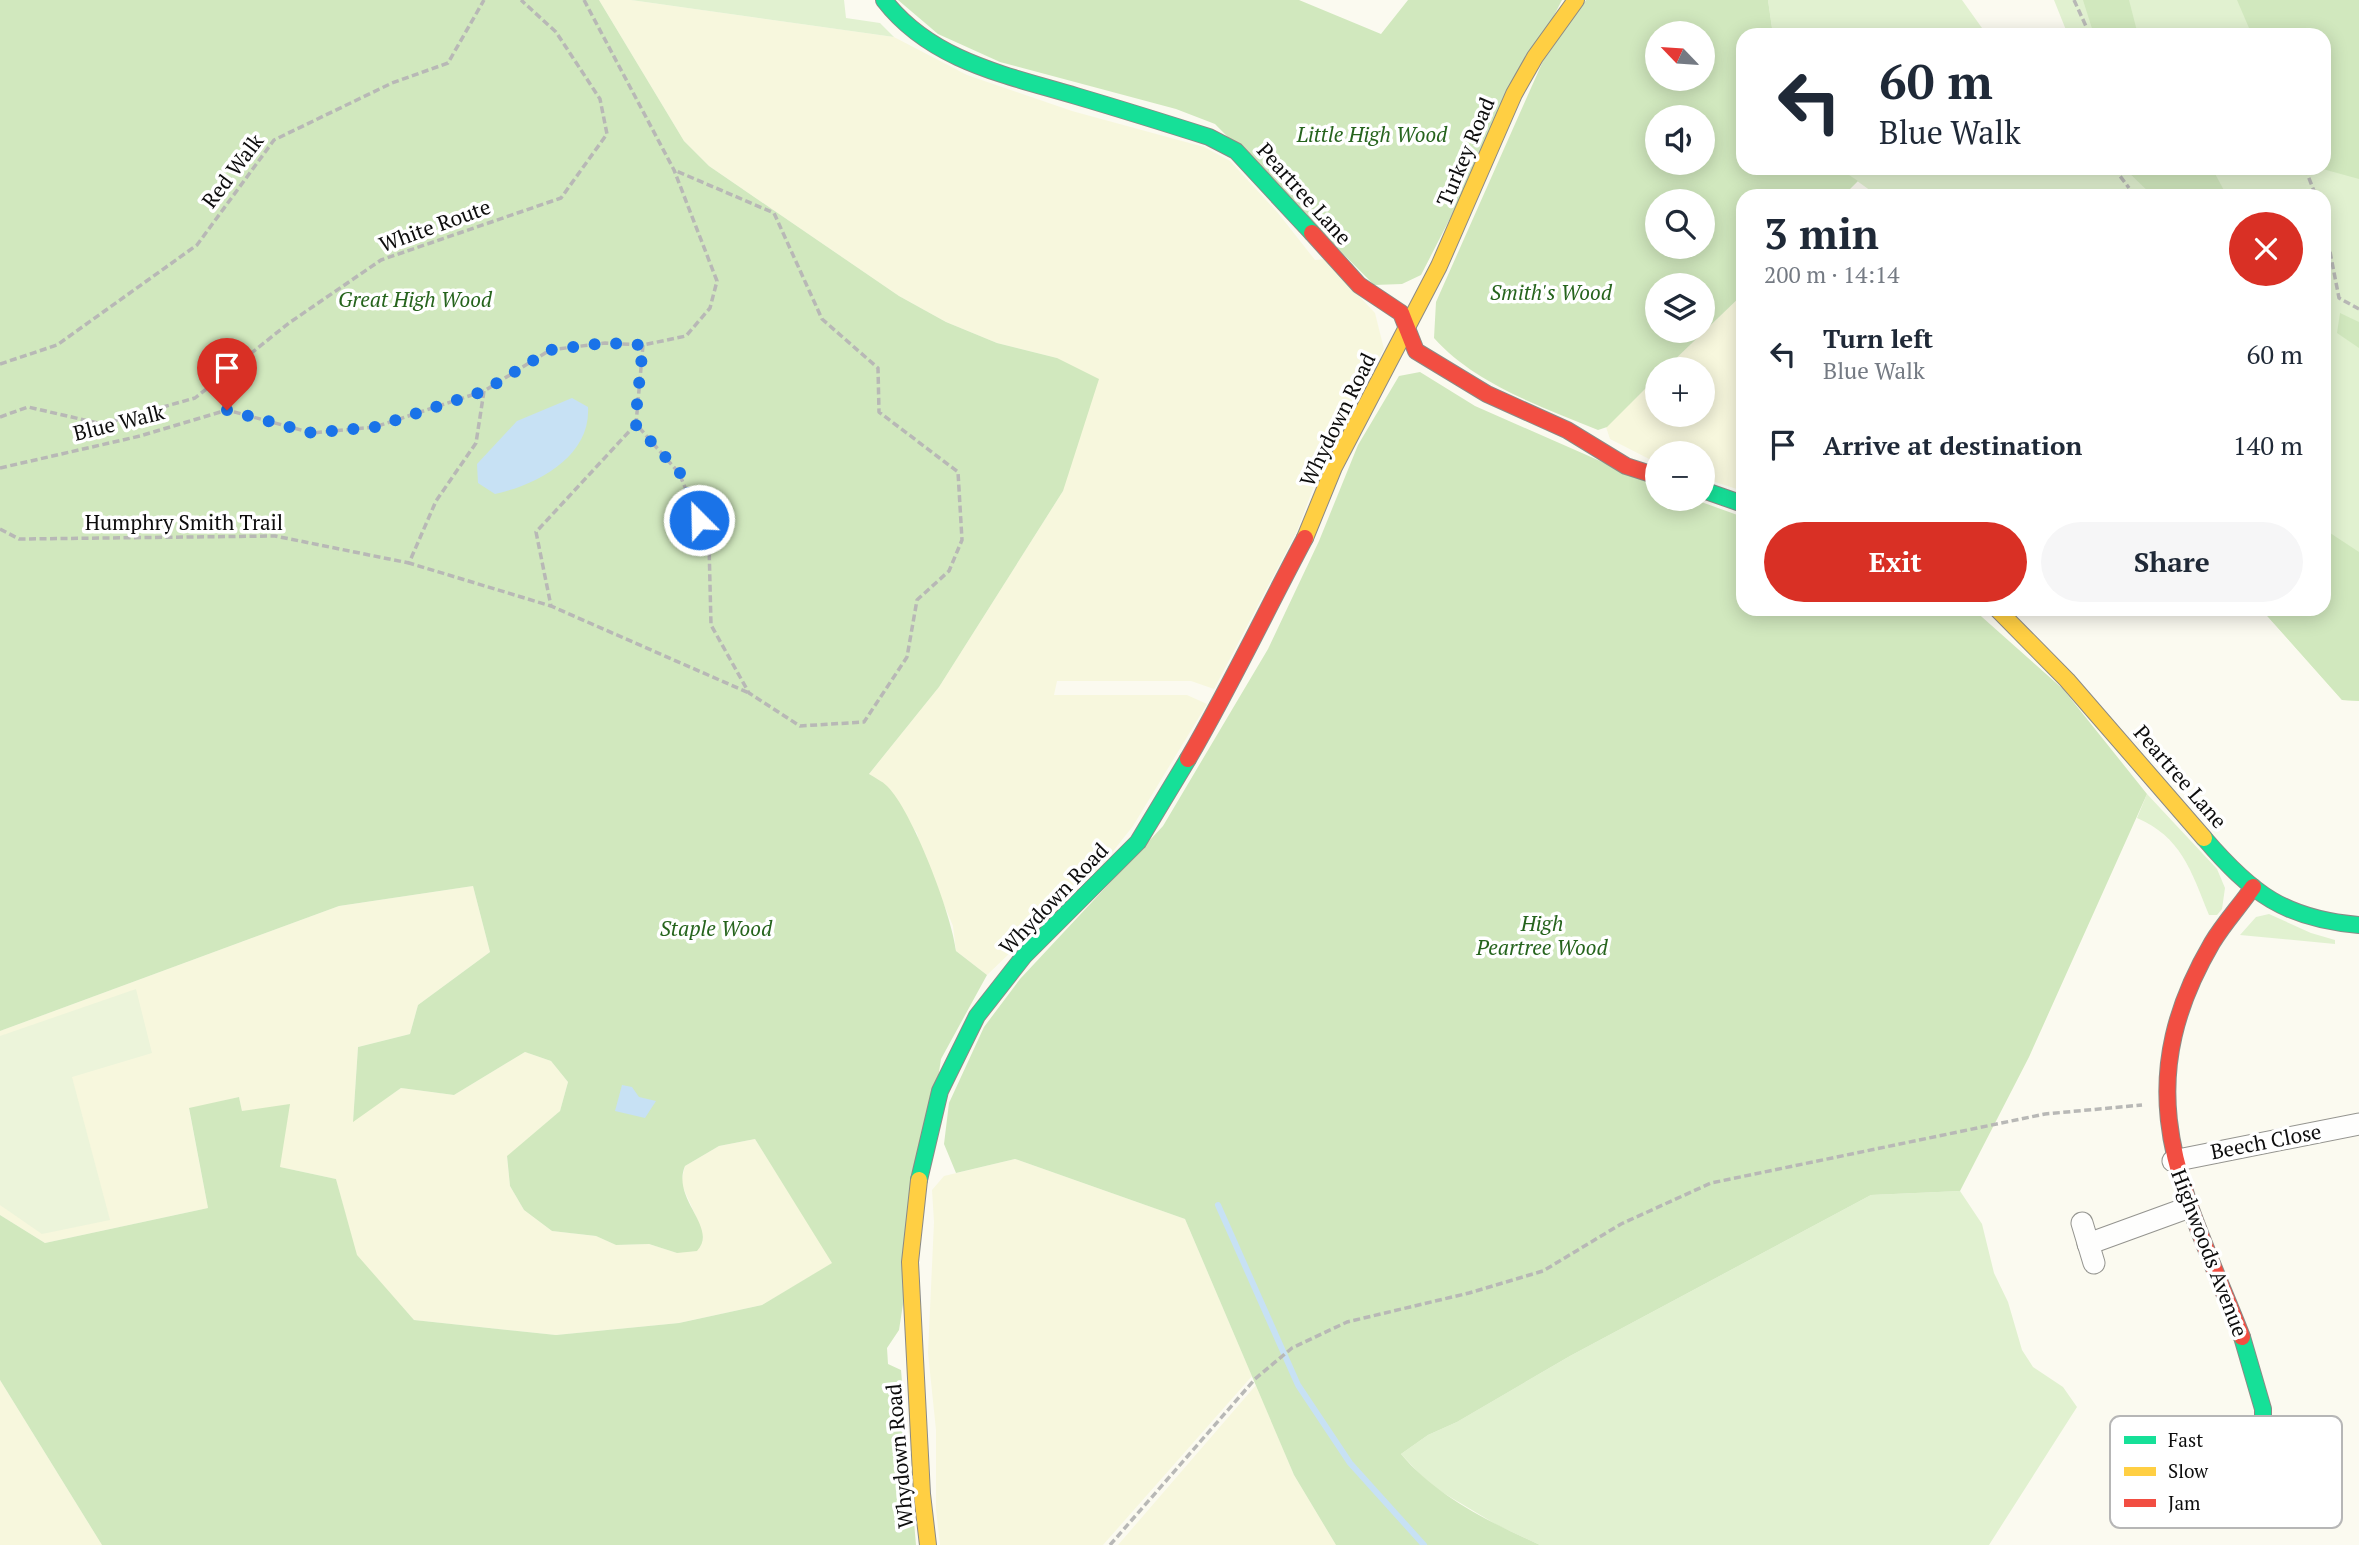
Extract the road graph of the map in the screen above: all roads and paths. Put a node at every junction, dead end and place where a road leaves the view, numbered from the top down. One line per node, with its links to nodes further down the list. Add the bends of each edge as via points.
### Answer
1 (484, 0): 15 (path, Red Walk, via 448,63 393,83 274,140 197,246 57,345)
2 (521, 0): 17 (path, White Route, via 555,32 600,99 607,134 561,198 381,260 289,323 195,398 102,424 29,407)
3 (584, 0): 8 (path)
4 (884, 0): 13 (street, Peartree Lane, via 892,15 921,37 971,64 1209,136 1236,150 1359,285 1401,313)
5 (1576, 0): 13 (street, Turkey Road, via 1514,94)
6 (2074, 0): 7 (path)
7 (2087, 28)
8 (674, 170): 14 (path, via 717,281 710,308 686,336); 27 (path, Humphry Smith Trail, via 774,214 822,319 878,368 880,412 958,472 962,540 949,571 917,600 907,657 864,722 800,726)
9 (2119, 175): 10 (path)
10 (2129, 188)
11 (2331, 257): 12 (path, via 2339,299)
12 (2359, 309)
13 (1407, 329): 20 (street, Peartree Lane, via 1416,351 1487,394); 36 (street, Whydown Road, via 1334,467 1307,535 1222,702 1138,842 1016,966 977,1016 940,1091 919,1180 910,1262)
14 (643, 345): 16 (path, Blue Walk, via 605,343 550,350); 18 (path)
15 (0, 364)
16 (484, 391): 19 (path, Blue Walk, via 375,427 312,433 227,410 140,436); 24 (path, via 476,443 436,501)
17 (0, 416)
18 (635, 424): 25 (path, via 536,532); 27 (path, Humphry Smith Trail, via 680,473 709,544 711,625)
19 (0, 468)
20 (1645, 472)
21 (1715, 494): 22 (street)
22 (1736, 501)
23 (0, 529): 24 (path, Humphry Smith Trail, via 19,538 275,536)
24 (409, 563): 25 (path, Humphry Smith Trail)
25 (551, 606): 27 (path, Humphry Smith Trail)
26 (2004, 616): 28 (street, Peartree Lane, via 2049,658)
27 (750, 693)
28 (2253, 887): 29 (street, Peartree Lane, via 2274,904 2305,917); 30 (street, Highwoods Avenue, via 2212,943 2178,1012 2168,1055)
29 (2359, 925)
30 (2165, 1103): 32 (street, Highwoods Avenue); 37 (path, via 2045,1114 1712,1183 1621,1224 1543,1271 1347,1322 1293,1348 1255,1379)
31 (2359, 1124): 32 (street, Beech Close)
32 (2173, 1161): 33 (street, Highwoods Avenue)
33 (2187, 1208): 34 (street, via 2091,1253); 35 (street, Highwoods Avenue, via 2257,1375)
34 (2082, 1223)
35 (2263, 1416)
36 (928, 1545)
37 (1110, 1545)

